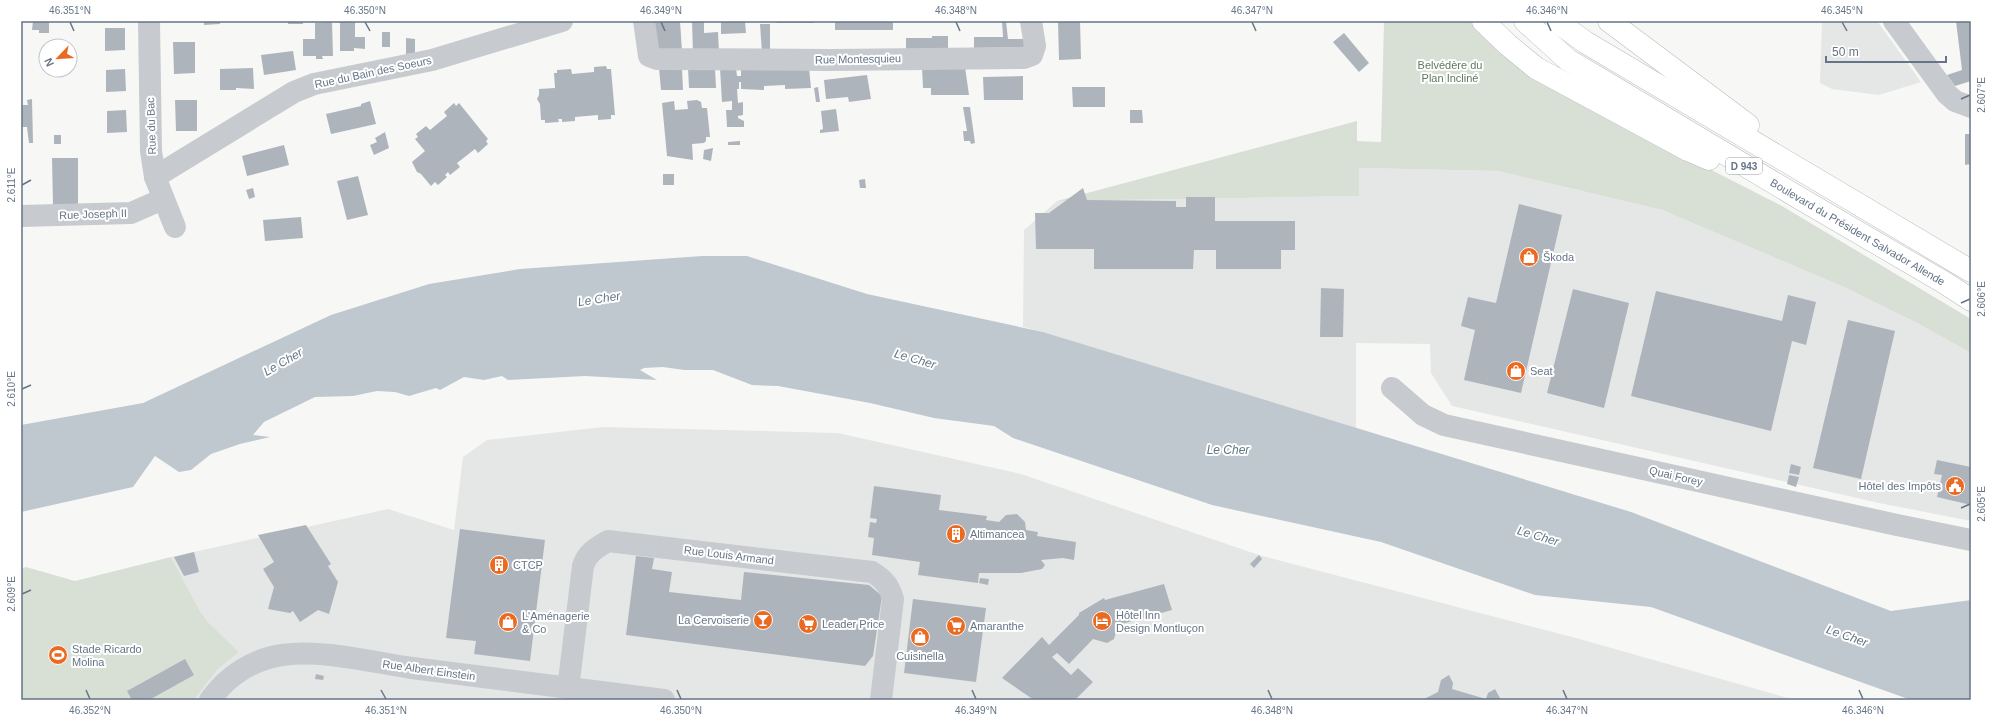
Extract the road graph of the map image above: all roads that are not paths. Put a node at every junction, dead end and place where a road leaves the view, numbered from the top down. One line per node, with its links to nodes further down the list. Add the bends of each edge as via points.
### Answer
1 (149, 21): 11 (street, Rue du Bac, via 151,150)
2 (562, 21): 11 (street, Rue du Bain des Soeurs, via 432,60 314,84 294,92)
3 (644, 21): 4 (street, Rue Montesquieu, via 649,56 657,60 1024,58 1032,55 1035,46)
4 (1031, 21)
5 (1483, 21): 14 (main road, via 1536,68 1688,150)
6 (1525, 21): 14 (main road, Boulevard du Président Salvador Allende / D 943, via 1568,60)
7 (1556, 21): 12 (main road, D 943, via 1585,42)
8 (1609, 21): 12 (main road)
9 (1894, 21): 10 (street, via 1946,94 1955,101)
10 (1971, 107)
11 (155, 177): 13 (street, Rue du Bac)
12 (1848, 198): 17 (main road, D 943)
13 (163, 199): 15 (street, Rue Joseph II, via 131,213); 16 (street, Rue du Bac)
14 (1801, 199): 18 (main road, Boulevard du Président Salvador Allende / D 943)
15 (21, 216)
16 (175, 227)
17 (1971, 271)
18 (1971, 300)
19 (1392, 388): 20 (street, Quai Forey, via 1423,416 1444,424)
20 (1971, 540)
21 (568, 689): 22 (street, Rue Albert Einstein, via 340,657 283,654 260,660 239,671 220,687); 23 (street, Rue Albert Einstein); 24 (street, Rue Louis Armand, via 583,566 586,557 608,541 872,572 884,579 893,599)
22 (210, 700)
23 (664, 700)
24 (881, 700)

